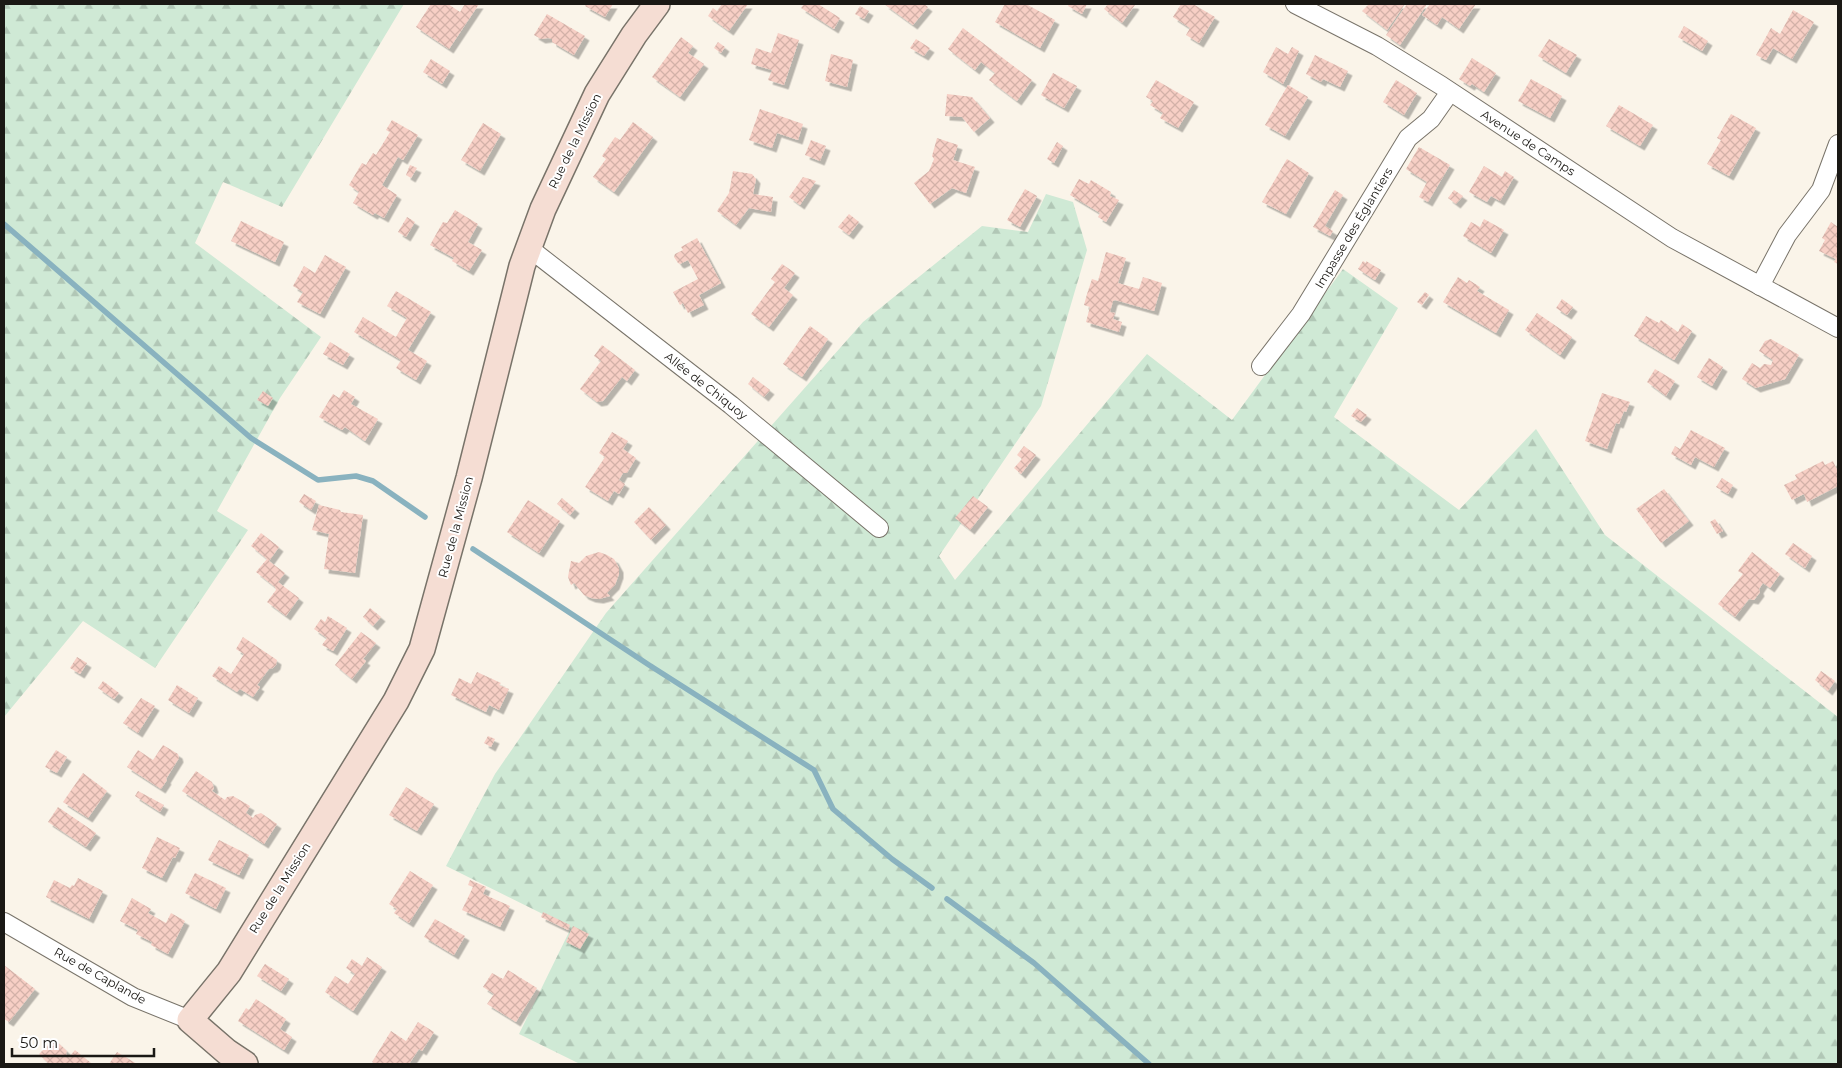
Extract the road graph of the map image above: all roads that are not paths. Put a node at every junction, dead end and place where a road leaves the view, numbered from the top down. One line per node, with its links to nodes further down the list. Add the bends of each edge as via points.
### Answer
1 (657, 4): 5 (main road, Rue de la Mission, via 597,94 543,209)
2 (1295, 4): 3 (street, Avenue de Camps, via 1377,46)
3 (1450, 92): 6 (street, Avenue de Camps, via 1672,238); 8 (street, Impasse des Églantiers, via 1431,119 1408,138 1301,314)
4 (1838, 144): 6 (street, via 1821,190 1787,235)
5 (529, 248): 9 (street, Allée de Chiquoy, via 731,405); 11 (main road, Rue de la Mission, via 422,649 396,701 229,972)
6 (1760, 286): 7 (street, Avenue de Camps)
7 (1838, 328)
8 (1261, 366)
9 (880, 528)
10 (4, 922): 11 (street, Rue de Caplande, via 133,996)
11 (190, 1020): 12 (main road, Rue de Caplande)
12 (245, 1064)

